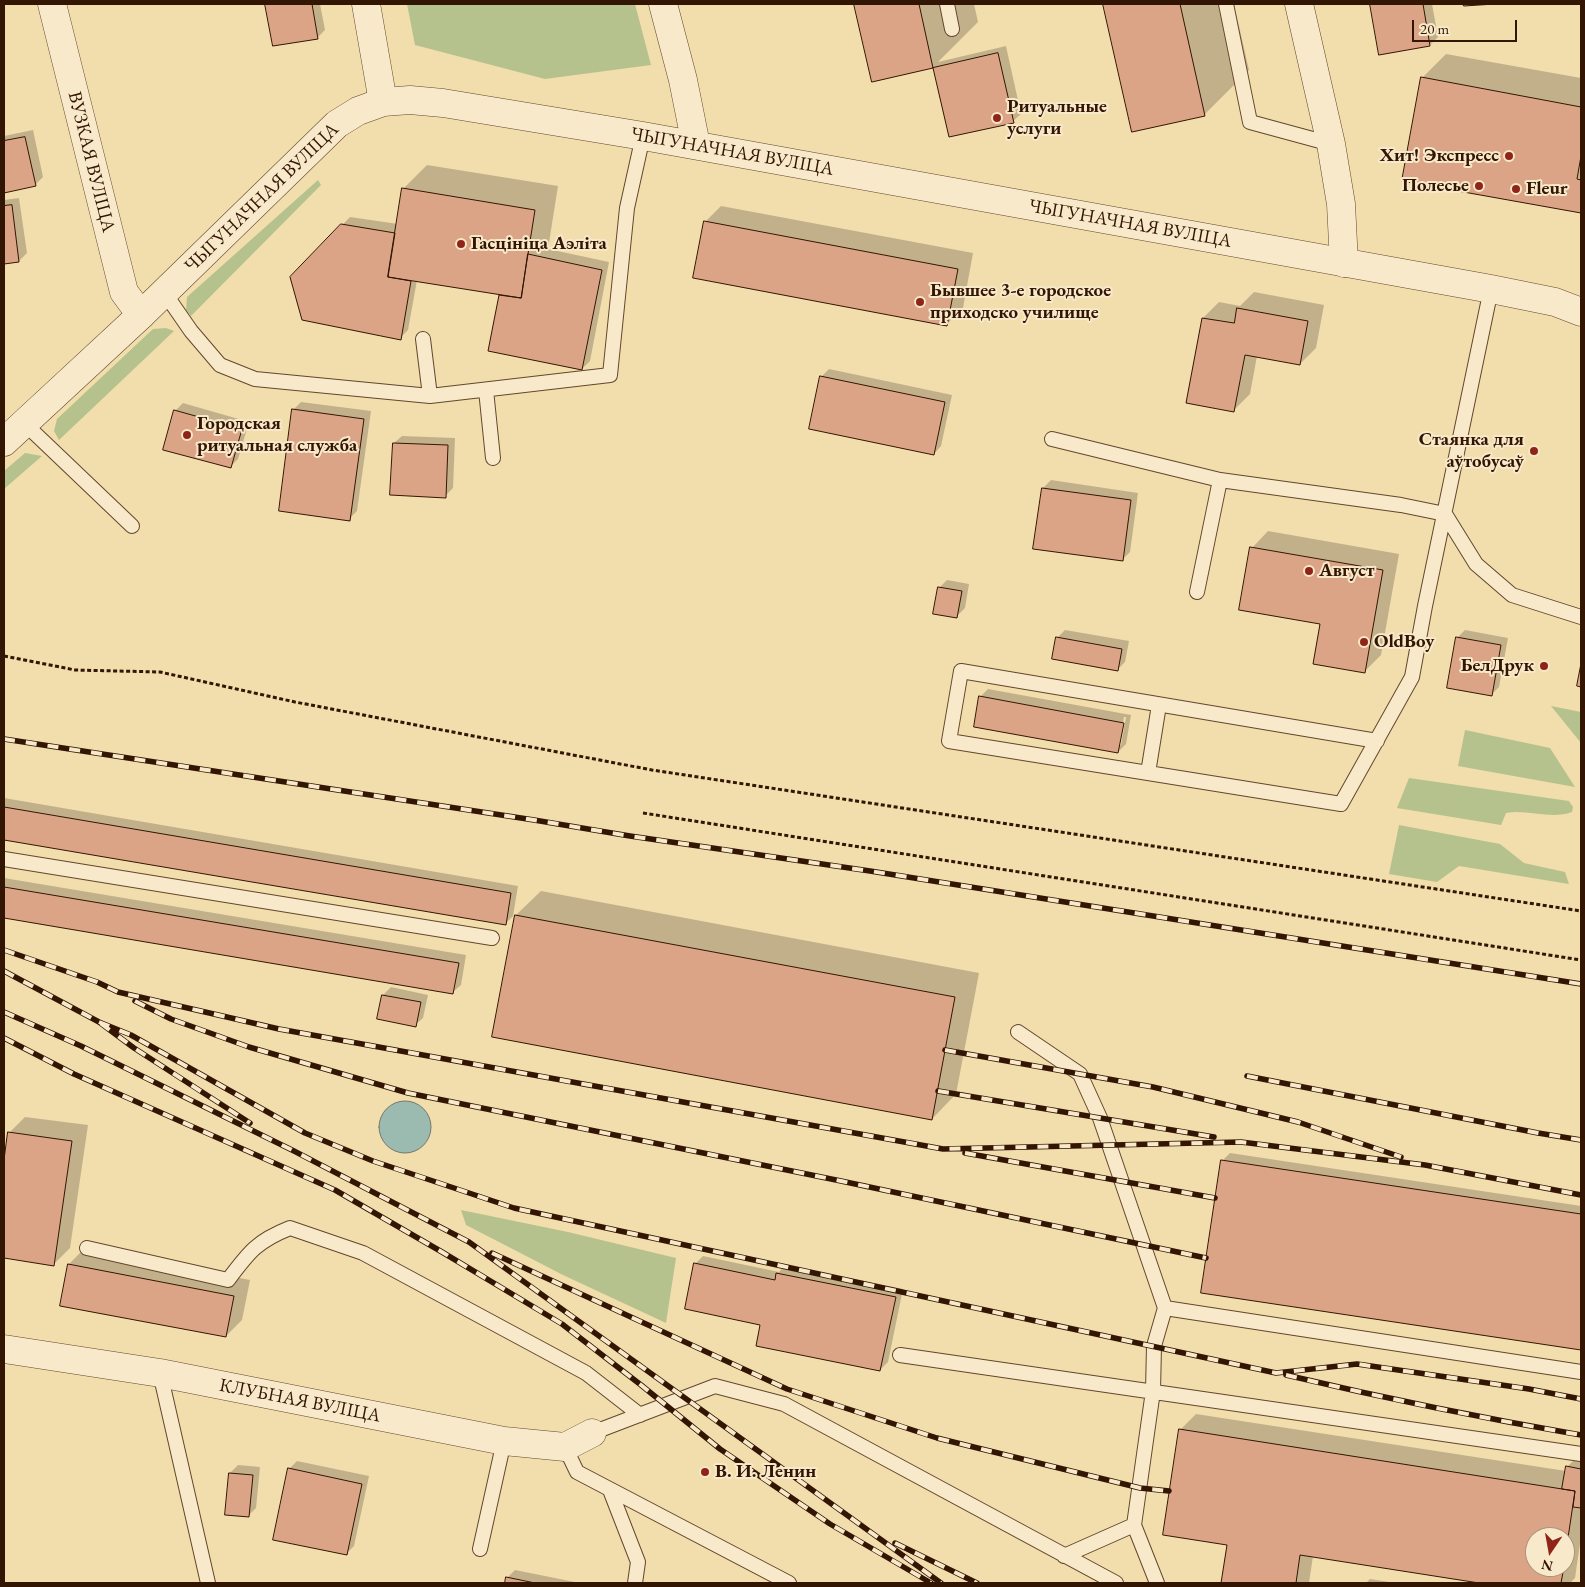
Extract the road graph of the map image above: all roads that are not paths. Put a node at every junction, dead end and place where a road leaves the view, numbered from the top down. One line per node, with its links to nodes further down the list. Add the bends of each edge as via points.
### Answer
1 (52, 4): 16 (street, ВУЗКАЯ ВУЛІЦА, via 124,292)
2 (366, 4): 8 (street)
3 (663, 4): 11 (street)
4 (947, 4): 7 (lane)
5 (1226, 4): 10 (lane, via 1250,122)
6 (1299, 4): 10 (street)
7 (952, 29)
8 (384, 102): 9 (street, ЧЫГУНАЧНАЯ ВУЛІЦА, via 410,100 444,104); 14 (street, ЧЫГУНАЧНАЯ ВУЛІЦА, via 358,111 337,124)
9 (643, 136): 11 (street, ЧЫГУНАЧНАЯ ВУЛІЦА); 18 (lane, via 627,208 610,375)
10 (1331, 144): 12 (street, via 1341,204)
11 (696, 145): 12 (street, ЧЫГУНАЧНАЯ ВУЛІЦА)
12 (1344, 263): 13 (street, ЧЫГУНАЧНАЯ ВУЛІЦА)
13 (1491, 289): 15 (street, ЧЫГУНАЧНАЯ ВУЛІЦА, via 1554,302); 25 (lane)
14 (164, 292): 16 (street, ЧЫГУНАЧНАЯ ВУЛІЦА); 19 (lane, via 220,365 256,379)
15 (1581, 312)
16 (141, 315): 20 (street, ЧЫГУНАЧНАЯ ВУЛІЦА)
17 (422, 340): 19 (lane)
18 (486, 390): 19 (lane); 23 (lane)
19 (430, 396)
20 (24, 423): 22 (street, ЧЫГУНАЧНАЯ ВУЛІЦА); 26 (lane)
21 (1052, 439): 24 (lane)
22 (4, 442)
23 (493, 458)
24 (1220, 480): 25 (lane); 27 (lane)
25 (1445, 514): 28 (lane, via 1476,564 1512,595); 30 (lane, via 1412,677)
26 (132, 526)
27 (1197, 592)
28 (1581, 617)
29 (1159, 705): 30 (lane); 31 (lane); 31 (lane, via 961,671 949,741)
30 (1377, 741): 31 (lane, via 1341,804)
31 (1148, 773)
32 (4, 860): 33 (lane)
33 (492, 938)
34 (1018, 1032): 36 (lane, via 1080,1074 1100,1118)
35 (87, 1248): 42 (lane, via 228,1280 249,1252 269,1236 290,1228 362,1253 397,1271 586,1373)
36 (1165, 1308): 39 (lane); 41 (lane, via 1154,1346)
37 (4, 1349): 40 (street, КЛУБНАЯ ВУЛІЦА)
38 (900, 1355): 41 (lane)
39 (1581, 1372)
40 (160, 1373): 44 (street, КЛУБНАЯ ВУЛІЦА); 51 (lane)
41 (1153, 1391): 46 (lane); 48 (lane)
42 (640, 1415): 43 (lane); 50 (lane, via 715,1386 784,1404)
43 (592, 1433): 45 (street)
44 (504, 1441): 45 (street, КЛУБНАЯ ВУЛІЦА); 49 (lane)
45 (565, 1447): 47 (lane, via 577,1472)
46 (1581, 1454)
47 (610, 1490): 52 (lane, via 638,1562); 53 (lane)
48 (1134, 1525): 50 (lane); 55 (lane)
49 (480, 1549)
50 (1064, 1556): 54 (lane)
51 (208, 1583)
52 (635, 1583)
53 (789, 1583)
54 (1116, 1583)
55 (1157, 1583)

